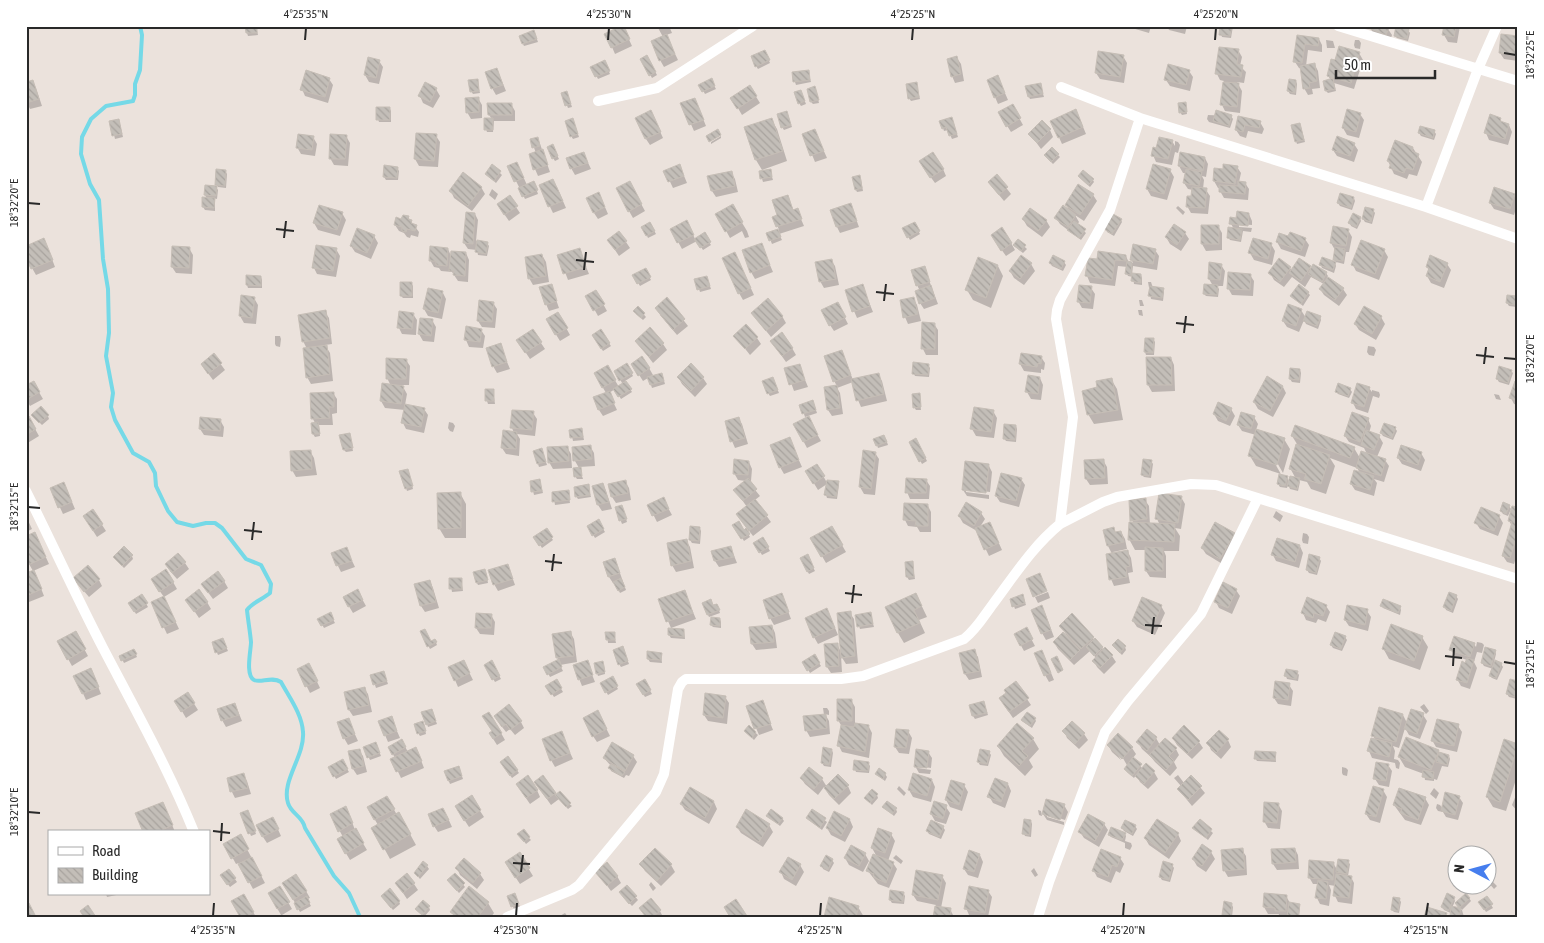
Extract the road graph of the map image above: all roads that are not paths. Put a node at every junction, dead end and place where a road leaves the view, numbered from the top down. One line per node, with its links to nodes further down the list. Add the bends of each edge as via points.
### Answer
1 (753, 26): 7 (street, via 657,88)
2 (1338, 26): 4 (street)
3 (1497, 26): 4 (street)
4 (1478, 69): 5 (street); 9 (street)
5 (1518, 81)
6 (1062, 87): 8 (street)
7 (598, 100)
8 (1140, 118): 9 (street); 13 (street, via 1112,205 1057,310 1073,418)
9 (1426, 207): 10 (street)
10 (1518, 239)
11 (26, 491): 15 (street, via 103,648 148,730)
12 (1258, 498): 13 (street, via 1216,485 1191,484 1109,499); 14 (street); 17 (street, via 1200,614 1105,732)
13 (1060, 524): 16 (street, via 1032,551 976,628 964,639 853,678 686,679 678,689 664,774 656,792 572,890)
14 (1518, 580)
15 (193, 830)
16 (507, 917)
17 (1038, 917)

